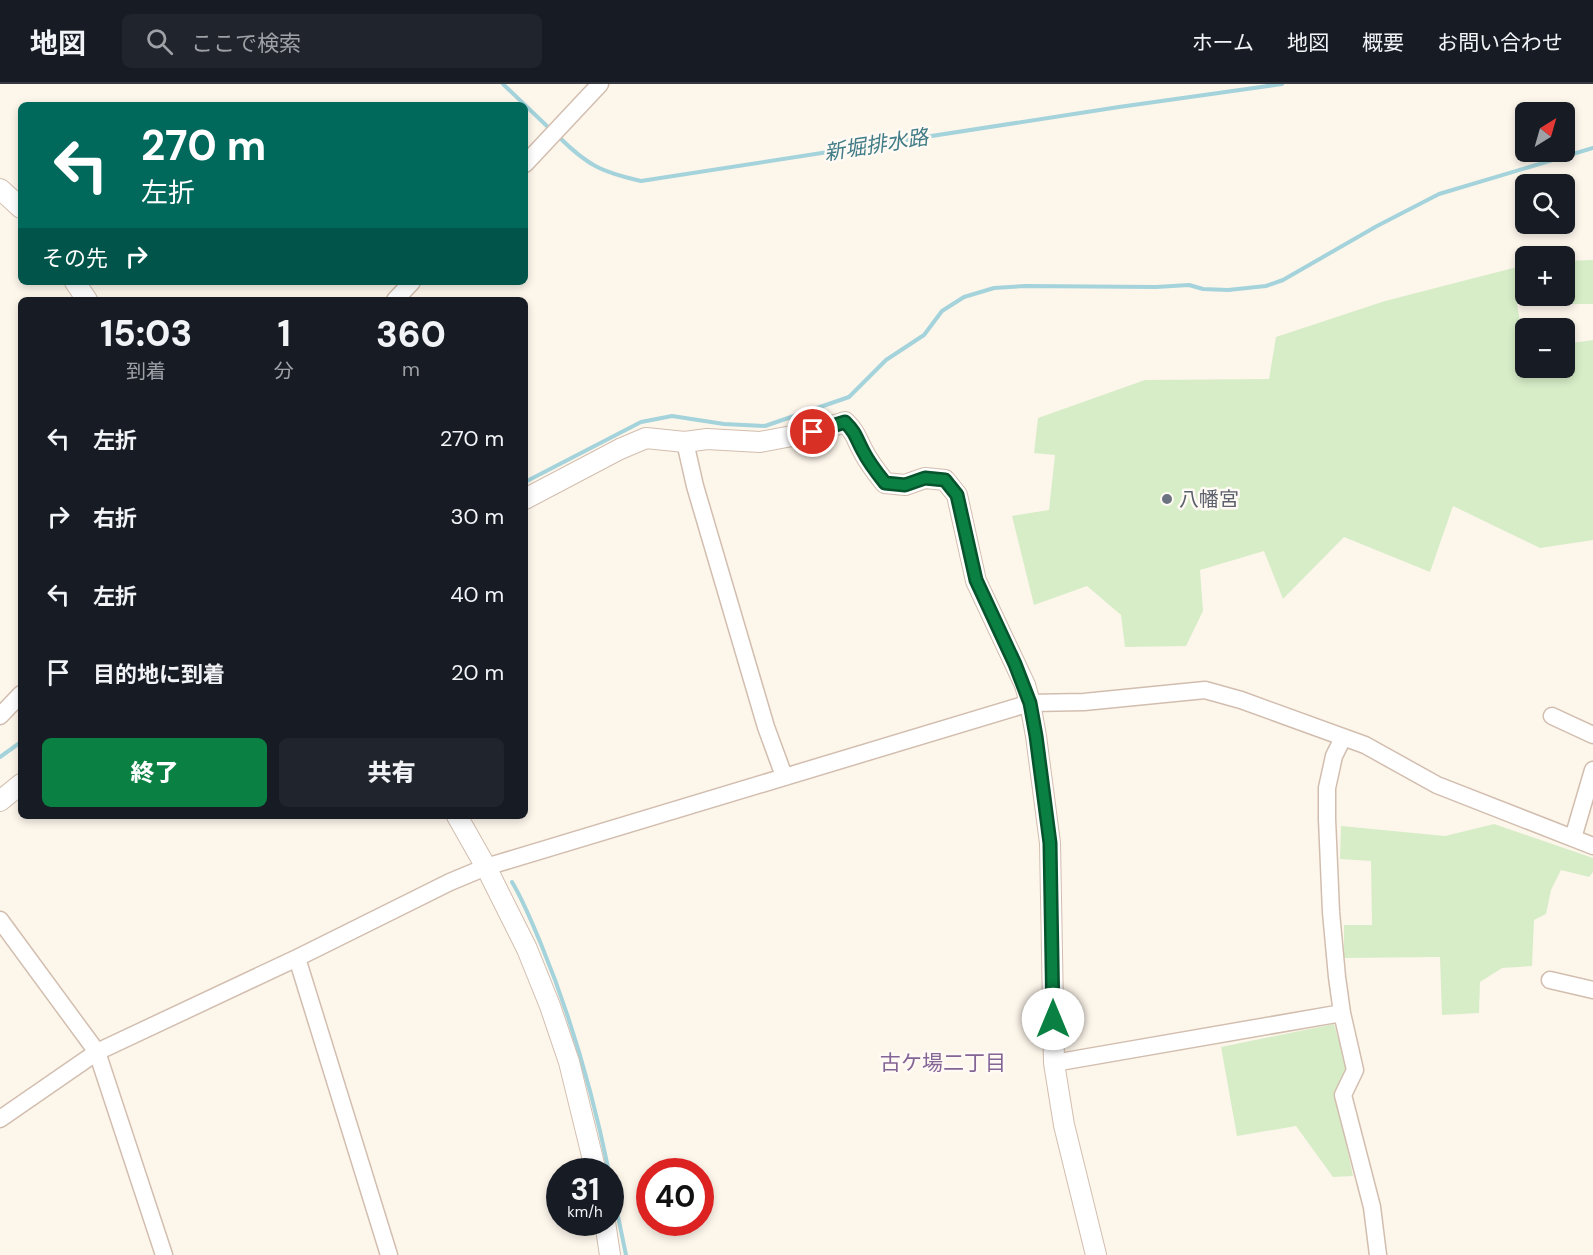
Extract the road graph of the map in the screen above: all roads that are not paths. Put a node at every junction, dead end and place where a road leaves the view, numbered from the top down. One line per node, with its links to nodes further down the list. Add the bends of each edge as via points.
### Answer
1 (600, 84): 2 (street)
2 (528, 161)
3 (0, 189): 4 (street)
4 (18, 205)
5 (409, 285): 6 (street)
6 (398, 297)
7 (685, 442): 8 (street, via 646,438); 10 (street, via 760,442 845,422 885,483 945,480 957,495 976,580); 16 (street, via 766,727)
8 (528, 497)
9 (18, 697): 11 (street)
10 (1030, 703): 14 (street, via 1084,702 1205,690); 16 (street); 29 (street, via 1050,843)
11 (0, 716)
12 (1552, 716): 13 (street)
13 (1593, 735)
14 (1343, 738): 20 (street, via 1365,745 1437,785); 27 (street, via 1334,756 1327,788 1331,912)
15 (1593, 771): 20 (street)
16 (784, 776): 22 (street)
17 (18, 786): 18 (street)
18 (0, 801)
19 (459, 819): 22 (street)
20 (1572, 838): 21 (street)
21 (1593, 846)
22 (486, 867): 24 (street); 31 (street, via 550,1006 570,1062)
23 (0, 920): 28 (street)
24 (297, 958): 28 (street); 34 (street)
25 (1550, 980): 26 (street)
26 (1593, 990)
27 (1342, 1013): 29 (street); 37 (street, via 1355,1070 1343,1095 1372,1207)
28 (97, 1052): 30 (street); 33 (street)
29 (1054, 1063): 36 (street, via 1064,1125)
30 (0, 1119)
31 (593, 1158)
32 (607, 1236): 35 (street)
33 (164, 1255)
34 (389, 1255)
35 (610, 1255)
36 (1096, 1255)
37 (1378, 1255)

